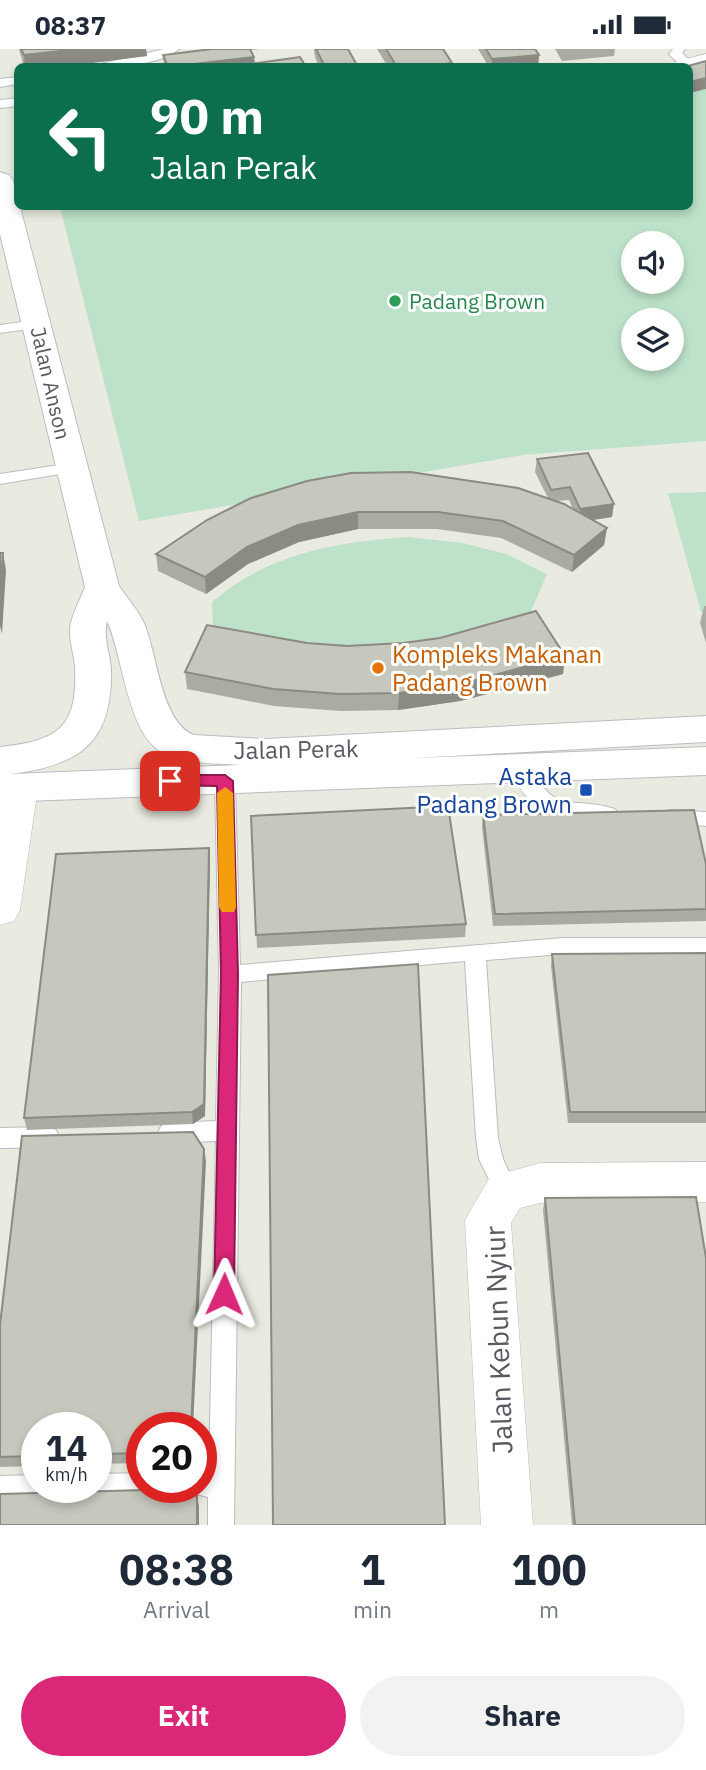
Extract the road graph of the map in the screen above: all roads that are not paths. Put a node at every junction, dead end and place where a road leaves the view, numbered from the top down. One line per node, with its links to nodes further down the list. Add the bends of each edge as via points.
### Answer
1 (173, 49): 2 (lane)
2 (116, 63)
3 (7, 185): 4 (main road, Jalan Anson)
4 (7, 233): 5 (main road, Jalan Anson)
5 (37, 324): 6 (lane); 7 (main road, Jalan Anson)
6 (0, 329)
7 (72, 468): 8 (lane); 9 (main road, Jalan Anson)
8 (0, 478)
9 (102, 587): 10 (main road, Jalan Perak, via 126,623 155,720 172,741 192,748 265,753 664,731); 12 (main road, via 88,629 94,698 84,730 60,751 33,758)
10 (705, 741): 11 (main road, Jalan Perak)
11 (521, 769): 13 (main road, Jalan Perak); 14 (lane, via 526,786 550,806)
12 (7, 779): 13 (main road, Jalan Perak); 17 (street)
13 (225, 781): 20 (lane)
14 (625, 815)
15 (652, 816): 16 (lane)
16 (706, 819)
17 (0, 910)
18 (706, 946): 19 (lane, via 563,946)
19 (475, 952): 20 (lane); 26 (lane, via 487,1138)
20 (230, 974): 21 (lane)
21 (227, 1132): 22 (lane); 27 (lane)
22 (147, 1134)
23 (67, 1136): 24 (lane)
24 (0, 1138)
25 (706, 1182): 26 (street, Jalan Kebun Nyiur, via 540,1183)
26 (506, 1191): 32 (street, Jalan Kebun Nyiur, via 488,1220)
27 (214, 1412)
28 (21, 1488): 29 (lane)
29 (0, 1489)
30 (216, 1503): 31 (lane)
31 (221, 1525)
32 (507, 1525)

